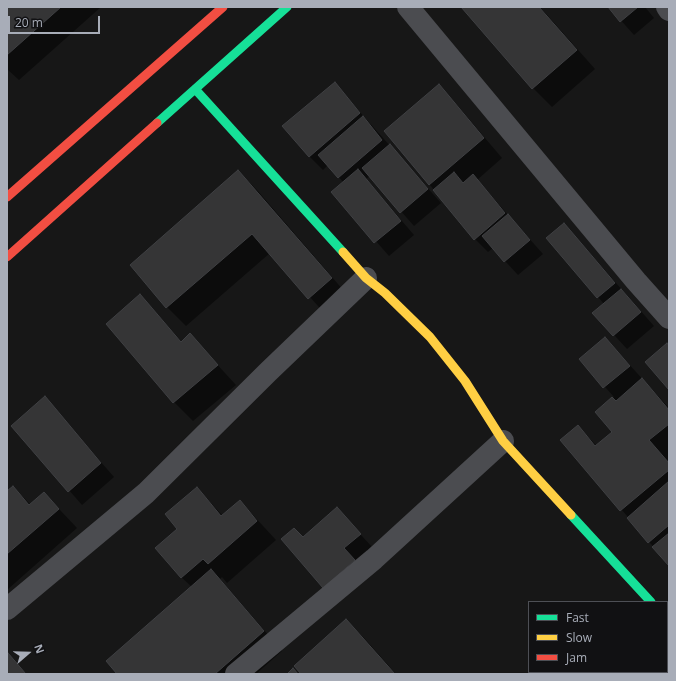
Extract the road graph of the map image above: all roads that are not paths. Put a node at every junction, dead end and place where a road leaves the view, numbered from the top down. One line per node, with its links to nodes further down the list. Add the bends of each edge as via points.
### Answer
1 (223, 7): 7 (street)
2 (287, 7): 6 (street)
3 (408, 7): 10 (street)
4 (667, 7): 5 (street)
5 (669, 10)
6 (195, 89): 8 (street); 9 (street)
7 (7, 197)
8 (7, 256)
9 (366, 278): 11 (street, via 430,337 465,381); 13 (street, via 146,494)
10 (669, 318)
11 (503, 441): 12 (street); 14 (street, via 374,559)
12 (650, 601)
13 (7, 609)
14 (236, 674)

